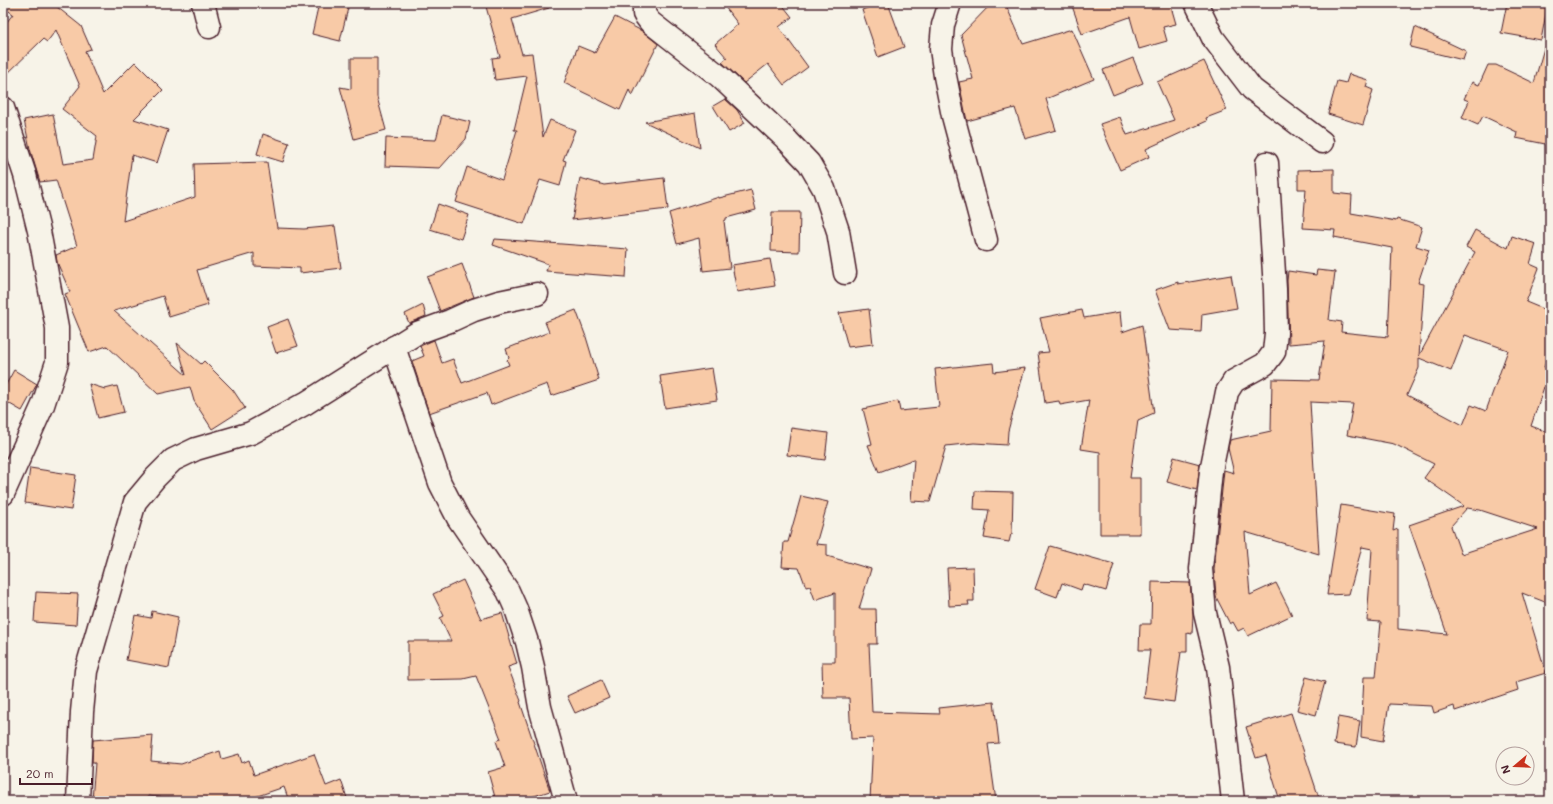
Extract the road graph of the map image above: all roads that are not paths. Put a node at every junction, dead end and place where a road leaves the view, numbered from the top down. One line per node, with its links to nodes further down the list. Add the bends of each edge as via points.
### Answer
1 (203, 3): 5 (street)
2 (644, 3): 10 (street, via 644,14 650,22 719,76 809,163 824,189 838,231)
3 (950, 3): 9 (street, via 943,26 945,76)
4 (1196, 3): 7 (street, via 1213,38 1252,89)
5 (209, 27)
6 (3, 108): 13 (street, via 38,224 57,328 57,362 44,405)
7 (1322, 142)
8 (1267, 163): 16 (street, via 1275,289 1274,352 1265,364 1234,381 1227,392 1211,471 1201,569 1205,614 1218,667)
9 (986, 240)
10 (844, 273)
11 (537, 294): 12 (street, via 474,310 417,333)
12 (394, 347): 14 (street, via 306,403 251,433 196,449 173,460 135,502 86,671); 15 (street, via 440,484 458,518 508,591 516,609 527,642 540,708)
13 (3, 494)
14 (78, 801)
15 (566, 801)
16 (1233, 801)

